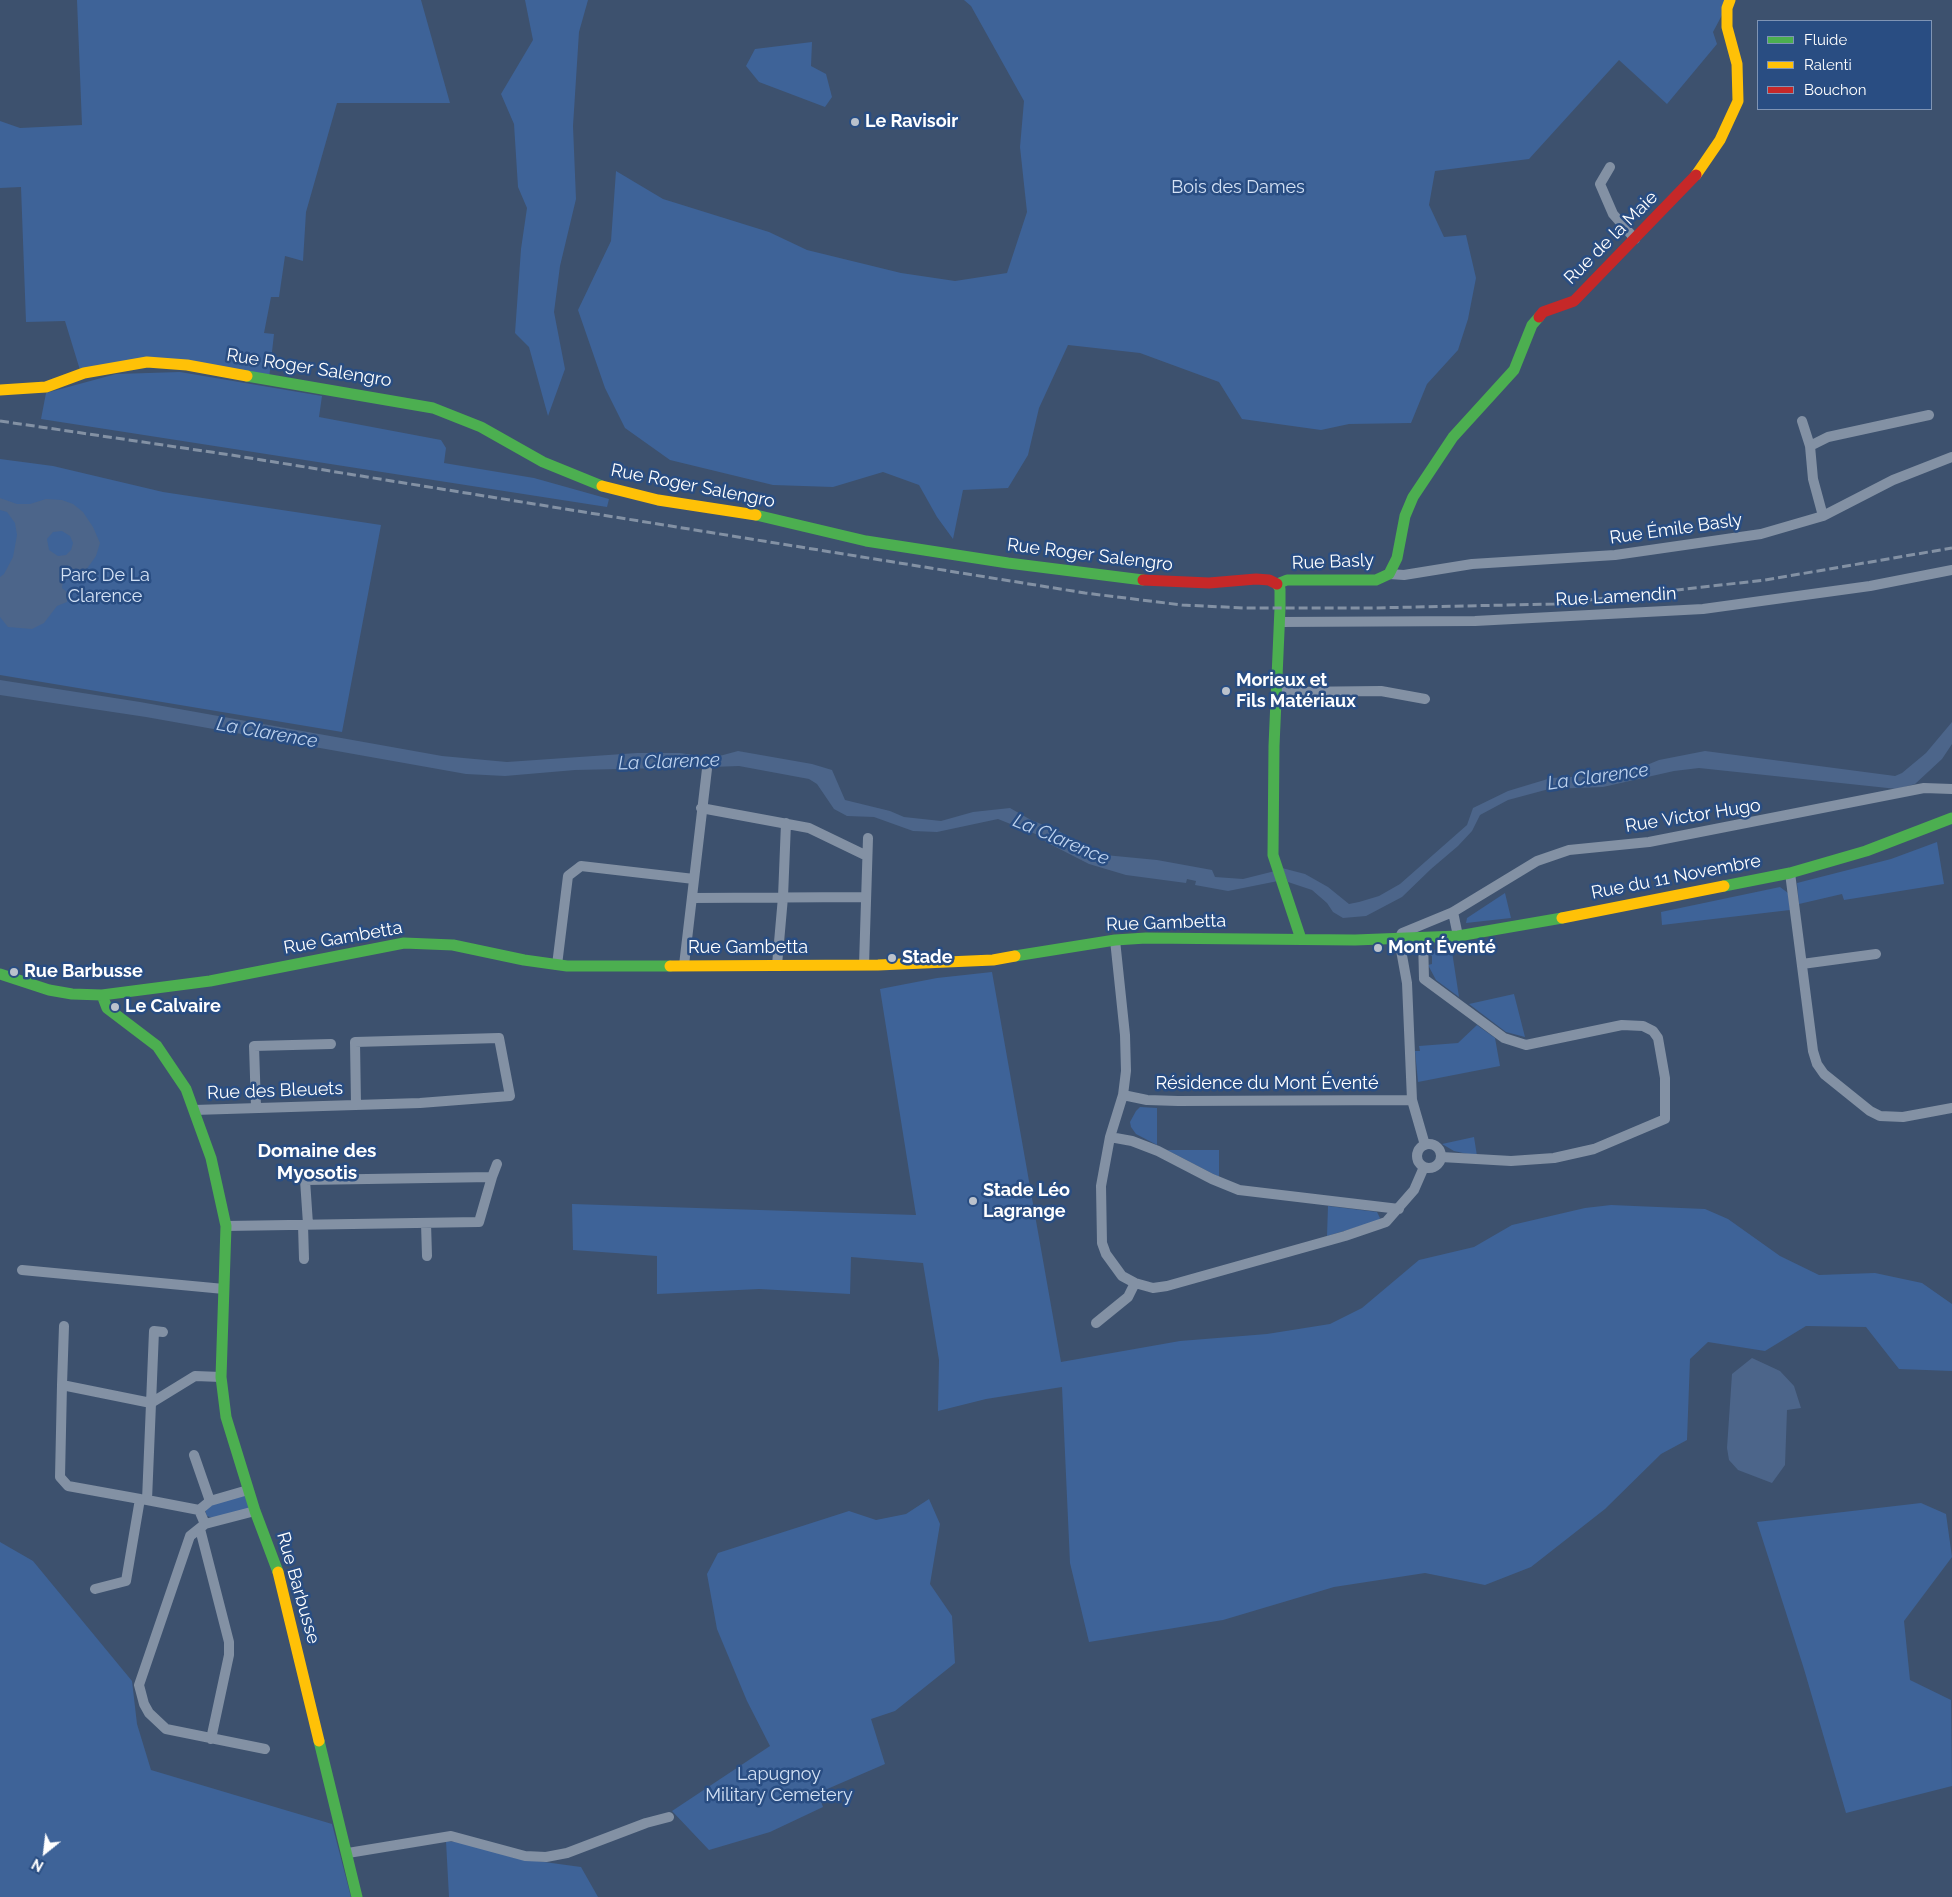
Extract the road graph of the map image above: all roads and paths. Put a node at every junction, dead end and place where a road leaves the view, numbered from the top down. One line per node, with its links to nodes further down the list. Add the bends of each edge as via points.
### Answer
1 (1730, 0): 3 (street, Rue de la Maie, via 1727,26 1737,64 1738,101 1720,140 1694,177)
2 (1610, 167): 3 (street, via 1600,184 1613,214)
3 (1635, 239): 11 (street, Rue de la Maie, via 1574,301 1543,312 1532,325 1514,370 1453,437 1413,497 1405,516 1397,558)
4 (0, 390): 12 (street, Rue Roger Salengro, via 46,387 126,364 187,365 434,408 481,427 583,480 650,499 738,511 866,541 1008,563 1148,581 1209,583 1256,579)
5 (1929, 415): 7 (street, via 1828,437)
6 (1802, 421): 7 (street)
7 (1810, 446): 9 (street, via 1813,480)
8 (1952, 457): 9 (street, Rue Émile Basly, via 1893,480)
9 (1823, 516): 11 (street, Rue Émile Basly, via 1760,534 1697,545)
10 (1952, 570): 13 (street, Rue Lamendin, via 1870,586 1703,609 1475,621)
11 (1389, 574): 12 (street, Rue Basly, via 1376,580 1287,580)
12 (1278, 584): 13 (street)
13 (1280, 622): 14 (street)
14 (1277, 690): 15 (street, via 1381,692); 31 (street, via 1273,855)
15 (1425, 699)
16 (707, 769): 18 (street)
17 (1952, 789): 28 (street, Rue Victor Hugo, via 1924,788 1649,842 1569,850 1537,862)
18 (701, 808): 20 (street); 24 (street)
19 (1952, 818): 23 (street, Rue du 11 Novembre, via 1866,851)
20 (786, 823): 22 (street, via 809,828); 25 (street)
21 (868, 838): 22 (street)
22 (868, 856): 26 (street)
23 (1790, 873): 29 (street, Rue du 11 Novembre, via 1514,928); 35 (street)
24 (694, 879): 27 (street); 36 (street, via 581,866 568,876)
25 (783, 897): 26 (street); 27 (street); 38 (street)
26 (866, 897): 39 (street)
27 (692, 898): 37 (street)
28 (1453, 912): 29 (street); 32 (street, Rue Victor Hugo, via 1402,933)
29 (1458, 936): 30 (street, Rue du 11 Novembre)
30 (1423, 938): 32 (street, Rue du 11 Novembre); 41 (street)
31 (1301, 939): 32 (street, Rue Gambetta); 33 (street, Rue Gambetta)
32 (1399, 939): 42 (street)
33 (1115, 940): 39 (street, Rue Gambetta, via 984,961); 45 (street, via 1125,1035)
34 (1876, 954): 35 (street)
35 (1802, 964): 49 (street, via 1813,1051 1824,1074 1880,1116 1903,1117)
36 (557, 965): 37 (street, Rue Gambetta); 43 (street, Rue Gambetta, via 453,945 404,942 202,982)
37 (684, 965): 38 (street, Rue Gambetta)
38 (777, 965): 39 (street, Rue Gambetta)
39 (864, 965)
40 (0, 974): 43 (street, Rue Gambetta, via 72,994)
41 (1424, 979): 42 (street); 53 (street, via 1504,1038 1526,1045 1622,1025 1643,1026 1658,1038 1665,1078 1665,1119 1574,1155 1511,1161)
42 (1407, 983): 46 (street)
43 (102, 995): 50 (street, Rue Barbusse, via 107,1008 157,1046 186,1089)
44 (330, 1044): 48 (street, via 254,1046)
45 (1123, 1095): 46 (street, Résidence du Mont Éventé, via 1178,1101); 51 (street)
46 (1412, 1100): 52 (street)
47 (356, 1104): 47 (street, Rue des Bleuets, via 510,1096 499,1038 356,1042); 48 (street, Rue des Bleuets)
48 (256, 1107): 50 (street, Rue des Bleuets)
49 (1952, 1108)
50 (194, 1110): 60 (street, Rue Barbusse, via 211,1158)
51 (1110, 1137): 57 (street, via 1158,1151 1239,1190); 64 (street, via 1101,1186 1102,1243 1122,1276)
52 (1425, 1145): 53 (street, via 1436,1146); 55 (street, via 1417,1155)
53 (1441, 1156): 55 (street, via 1435,1167)
54 (496, 1164): 56 (street)
55 (1424, 1167): 57 (street, via 1414,1190)
56 (492, 1177): 58 (street, via 480,1222); 59 (street, via 305,1180)
57 (1398, 1209): 64 (street, via 1386,1222 1204,1277 1153,1288)
58 (426, 1223): 59 (street); 61 (street)
59 (306, 1224): 60 (street); 62 (street)
60 (226, 1226): 65 (street, Rue Barbusse)
61 (427, 1256)
62 (304, 1259)
63 (22, 1270): 65 (street)
64 (1135, 1284): 66 (street, via 1128,1297)
65 (224, 1289): 69 (street, Rue Barbusse)
66 (1096, 1322)
67 (64, 1326): 70 (street)
68 (163, 1332): 71 (street, via 154,1331)
69 (221, 1377): 71 (street, via 195,1376); 73 (street, Rue Barbusse, via 226,1417)
70 (62, 1385): 71 (street); 74 (street, via 60,1477 68,1486)
71 (151, 1403): 74 (street)
72 (194, 1455): 75 (street)
73 (248, 1490): 75 (street); 77 (street, Rue Barbusse)
74 (143, 1500): 76 (street); 79 (street, via 126,1581)
75 (210, 1501): 76 (street)
76 (199, 1510): 78 (street)
77 (255, 1511): 78 (street); 83 (street, Rue Barbusse, via 277,1566)
78 (202, 1526): 80 (street, via 229,1642); 80 (street, via 190,1536 139,1685 149,1713 166,1729)
79 (95, 1589)
80 (212, 1739): 81 (street)
81 (265, 1749)
82 (669, 1817): 83 (street, via 567,1853 546,1857 525,1856 450,1836)
83 (348, 1853): 84 (street, Rue Barbusse)
84 (357, 1897)

